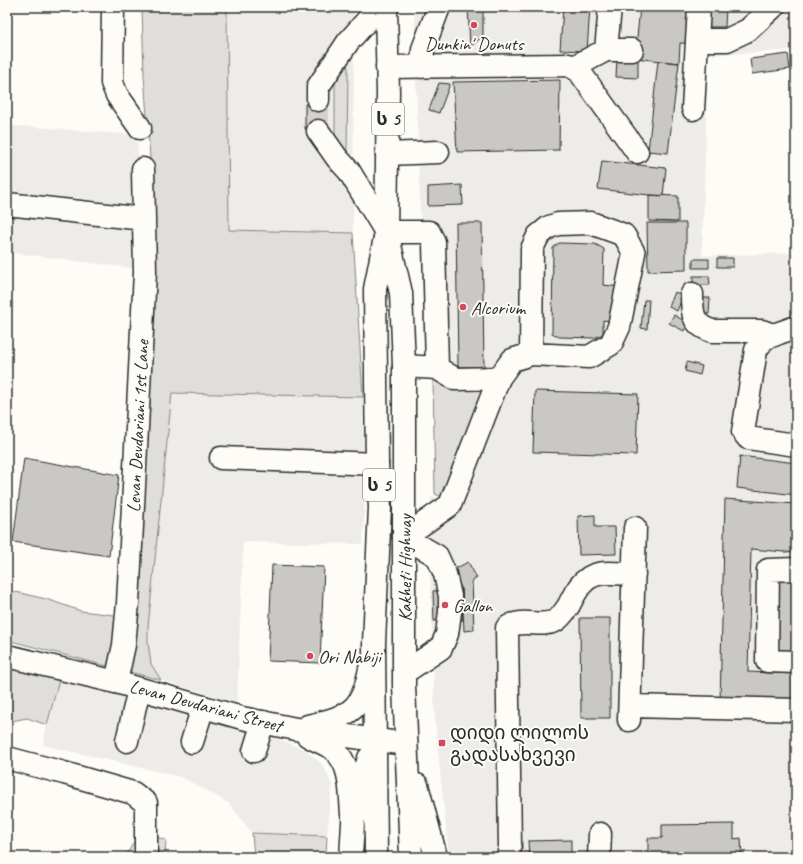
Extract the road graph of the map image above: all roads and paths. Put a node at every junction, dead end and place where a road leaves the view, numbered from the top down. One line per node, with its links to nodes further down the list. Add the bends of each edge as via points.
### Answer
1 (113, 7): 16 (main road, via 112,83 117,96)
2 (379, 7): 14 (main road, via 348,42 322,80 318,87)
3 (386, 7): 11 (main road, Kakheti Highway / ს 5)
4 (439, 7): 12 (main road, via 423,49)
5 (610, 7): 9 (main road)
6 (699, 7): 8 (main road)
7 (773, 7): 8 (main road, via 748,30 727,40)
8 (697, 40): 15 (main road)
9 (606, 50): 10 (main road); 13 (main road)
10 (632, 50)
11 (387, 67): 12 (main road); 20 (main road, Kakheti Highway / ს 5)
12 (422, 67): 13 (main road)
13 (574, 67): 19 (main road)
14 (318, 100)
15 (693, 109)
16 (140, 128)
17 (318, 131): 24 (main road, via 349,171)
18 (438, 152): 20 (main road)
19 (637, 152)
20 (387, 154): 24 (main road, Kakheti Highway / ს 5)
21 (143, 170): 23 (main road, Levan Devdariani 1st Lane)
22 (7, 204): 23 (main road)
23 (144, 219): 43 (main road, Levan Devdariani 1st Lane, via 145,272 128,603 124,645)
24 (386, 232): 29 (main road, Kakheti Highway / ს 5, via 401,293); 30 (main road, via 430,232 432,236); 34 (main road, Kakheti Highway / ს 5, via 376,289)
25 (692, 294): 27 (main road, via 692,312 699,325 705,329 762,331)
26 (796, 328): 27 (main road)
27 (773, 335): 32 (main road, via 764,339 756,350 743,432 748,438)
28 (531, 354): 28 (main road, via 532,249 538,236 549,227 558,224 591,223 624,235 634,253 619,327 611,344 589,357); 31 (main road, via 512,360)
29 (404, 366): 30 (main road); 36 (main road, Kakheti Highway / ს 5)
30 (437, 368): 31 (main road, via 455,379)
31 (499, 378): 36 (main road, via 450,505)
32 (796, 445)
33 (221, 458): 34 (main road)
34 (378, 464): 39 (main road, Kakheti Highway / ს 5, via 380,507)
35 (635, 528): 38 (main road)
36 (404, 537): 42 (main road, Kakheti Highway / ს 5); 42 (main road, via 437,556 445,574 450,596 447,634 441,648)
37 (796, 569): 41 (main road, via 768,570 767,661)
38 (634, 574): 46 (main road, via 629,713); 62 (main road, via 592,575 585,580 557,620 551,623 512,623 507,628 510,847)
39 (374, 643): 48 (main road, via 367,684 354,709 335,719); 49 (main road, Kakheti Highway / ს 5)
40 (7, 656): 43 (main road, Levan Devdariani Street)
41 (796, 662)
42 (405, 672): 52 (main road, Kakheti Highway / ს 5)
43 (116, 682): 44 (main road, Levan Devdariani Street)
44 (140, 689): 45 (main road, Levan Devdariani Street); 50 (main road)
45 (203, 707): 47 (main road, Levan Devdariani Street); 51 (main road)
46 (796, 710)
47 (263, 722): 48 (main road, Levan Devdariani Street); 53 (main road)
48 (296, 728): 49 (main road, Levan Devdariani Street); 55 (main road, via 333,749 345,763)
49 (375, 739): 52 (main road, Levan Devdariani Street); 55 (main road, via 358,793); 59 (main road, Kakheti Highway / ს 5)
50 (127, 741)
51 (192, 742)
52 (406, 744): 60 (main road, Kakheti Highway / ს 5); 61 (main road)
53 (254, 751)
54 (7, 758): 57 (main road, via 133,793 146,803)
55 (353, 823): 58 (main road)
56 (600, 834): 63 (main road)
57 (146, 857)
58 (351, 857)
59 (376, 857)
60 (411, 857)
61 (436, 857)
62 (508, 857)
63 (600, 857)

